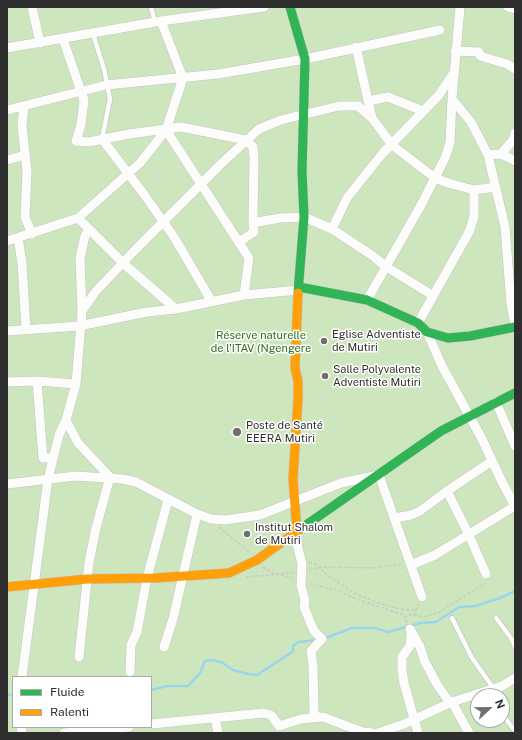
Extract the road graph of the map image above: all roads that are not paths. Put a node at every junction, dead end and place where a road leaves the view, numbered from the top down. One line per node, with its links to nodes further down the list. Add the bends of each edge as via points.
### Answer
1 (32, 7): 12 (street)
2 (151, 7): 8 (lane)
3 (264, 7): 8 (street)
4 (290, 7): 16 (street)
5 (460, 7): 15 (street)
6 (508, 7): 7 (street)
7 (515, 9)
8 (158, 22): 10 (street); 19 (street)
9 (440, 30): 13 (street)
10 (94, 34): 11 (street); 20 (lane)
11 (63, 40): 12 (street); 21 (street)
12 (40, 43): 14 (street)
13 (356, 47): 16 (street); 23 (street)
14 (7, 48)
15 (455, 51): 17 (street, via 479,52 480,56); 18 (street)
16 (305, 59): 19 (street); 27 (street)
17 (515, 69)
18 (454, 72): 22 (street); 26 (street, via 439,95)
19 (183, 78): 20 (street, via 138,80); 29 (street)
20 (106, 85): 21 (street); 31 (lane, via 110,99)
21 (82, 90): 24 (street); 31 (street, via 83,112 76,141)
22 (452, 98): 36 (street, via 471,122); 40 (street, via 450,143)
23 (368, 101): 26 (street, via 388,97); 28 (street)
24 (24, 106): 25 (street); 35 (street, via 22,126)
25 (7, 110)
26 (423, 111): 33 (street)
27 (303, 114): 28 (street, via 353,105 363,109); 32 (street, via 260,129); 44 (street)
28 (372, 118): 33 (street)
29 (166, 130): 31 (street); 32 (street, via 181,127); 39 (street); 41 (street)
30 (515, 133): 34 (street, via 513,140)
31 (102, 139): 39 (street)
32 (246, 140): 41 (street); 47 (street, via 253,147 254,157)
33 (392, 145): 40 (street); 51 (street, via 347,198)
34 (501, 154): 36 (street); 38 (street)
35 (25, 155): 37 (street); 52 (street, via 25,217)
36 (488, 155): 42 (street)
37 (7, 160)
38 (515, 161)
39 (128, 174): 45 (street); 46 (street)
40 (435, 178): 43 (street); 57 (street)
41 (201, 184): 46 (street); 55 (street)
42 (496, 187): 43 (street); 48 (street)
43 (474, 190): 60 (street, via 472,224)
44 (304, 217): 47 (street); 51 (street); 58 (street)
45 (78, 218): 50 (street); 52 (street)
46 (163, 223): 56 (street); 62 (street)
47 (253, 223): 55 (street, via 254,232)
48 (505, 227): 49 (street); 67 (street)
49 (515, 228)
50 (89, 229): 56 (street); 64 (street, via 80,258)
51 (332, 229): 57 (street)
52 (32, 234): 53 (street)
53 (18, 238): 54 (street); 68 (street)
54 (7, 240)
55 (238, 242): 59 (street, via 249,258)
56 (124, 264): 63 (street); 64 (street, via 96,291)
57 (385, 266): 60 (street); 61 (street)
58 (299, 288): 59 (street); 61 (street); 87 (street, via 295,368 298,390)
59 (244, 295): 62 (street)
60 (432, 295): 65 (street)
61 (367, 300): 65 (street)
62 (212, 302): 63 (street)
63 (176, 310): 66 (street, via 148,312)
64 (82, 311): 66 (street)
65 (418, 323): 70 (street)
66 (79, 326): 68 (street); 73 (street, via 80,356)
67 (515, 326): 70 (street, via 448,338)
68 (26, 329): 69 (street)
69 (7, 331)
70 (427, 332): 76 (street)
71 (7, 382): 72 (street)
72 (37, 382): 73 (street); 79 (street, via 43,458)
73 (76, 384): 77 (street)
74 (515, 393): 75 (street)
75 (496, 402): 76 (street); 78 (street)
76 (468, 417): 80 (street); 81 (street, via 441,431)
77 (66, 420): 79 (street); 82 (street, via 78,443)
78 (515, 446)
79 (53, 458): 83 (street)
80 (492, 461): 85 (street); 88 (street)
81 (379, 475): 87 (street, via 341,483); 90 (street); 91 (street)
82 (110, 477): 83 (street, via 76,476); 86 (street, via 136,482); 97 (street, via 96,528)
83 (48, 479): 84 (street); 98 (street)
84 (7, 484)
85 (447, 491): 90 (street, via 420,511); 92 (street)
86 (168, 500): 89 (street); 96 (street)
87 (294, 503): 89 (street, via 260,515 225,520); 91 (street)
88 (515, 506): 92 (street)
89 (197, 514): 95 (street)
90 (395, 518): 93 (street)
91 (297, 532): 95 (street, via 257,560 229,573); 113 (street, via 302,564 304,607 314,631 322,639 311,651 314,714)
92 (468, 534): 93 (street, via 435,555); 94 (street)
93 (411, 565): 100 (street)
94 (486, 574)
95 (182, 577): 96 (street); 103 (street)
96 (147, 578): 97 (street); 106 (street, via 137,632 131,645)
97 (87, 579): 98 (street); 105 (street)
98 (35, 585): 99 (street); 107 (street)
99 (7, 587)
100 (422, 597)
101 (452, 618): 109 (lane, via 472,658)
102 (496, 618): 104 (lane)
103 (164, 647)
104 (515, 647)
105 (79, 657)
106 (130, 672)
107 (22, 676)
108 (515, 678): 110 (street)
109 (492, 688)
110 (500, 688)
111 (470, 698): 112 (street)
112 (452, 702): 115 (street); 115 (street, via 438,686 409,628 410,646 402,658 402,670); 127 (street)
113 (317, 717): 119 (street, via 301,719); 124 (street)
114 (215, 718): 116 (street); 119 (street, via 264,713 271,715); 123 (street)
115 (415, 720): 125 (street); 126 (street)
116 (161, 723): 117 (street); 122 (street)
117 (152, 724)
118 (124, 728): 120 (street)
119 (278, 729)
120 (107, 731): 121 (street)
121 (64, 733)
122 (162, 733)
123 (218, 733)
124 (373, 733)
125 (378, 733)
126 (418, 733)
127 (469, 733)

